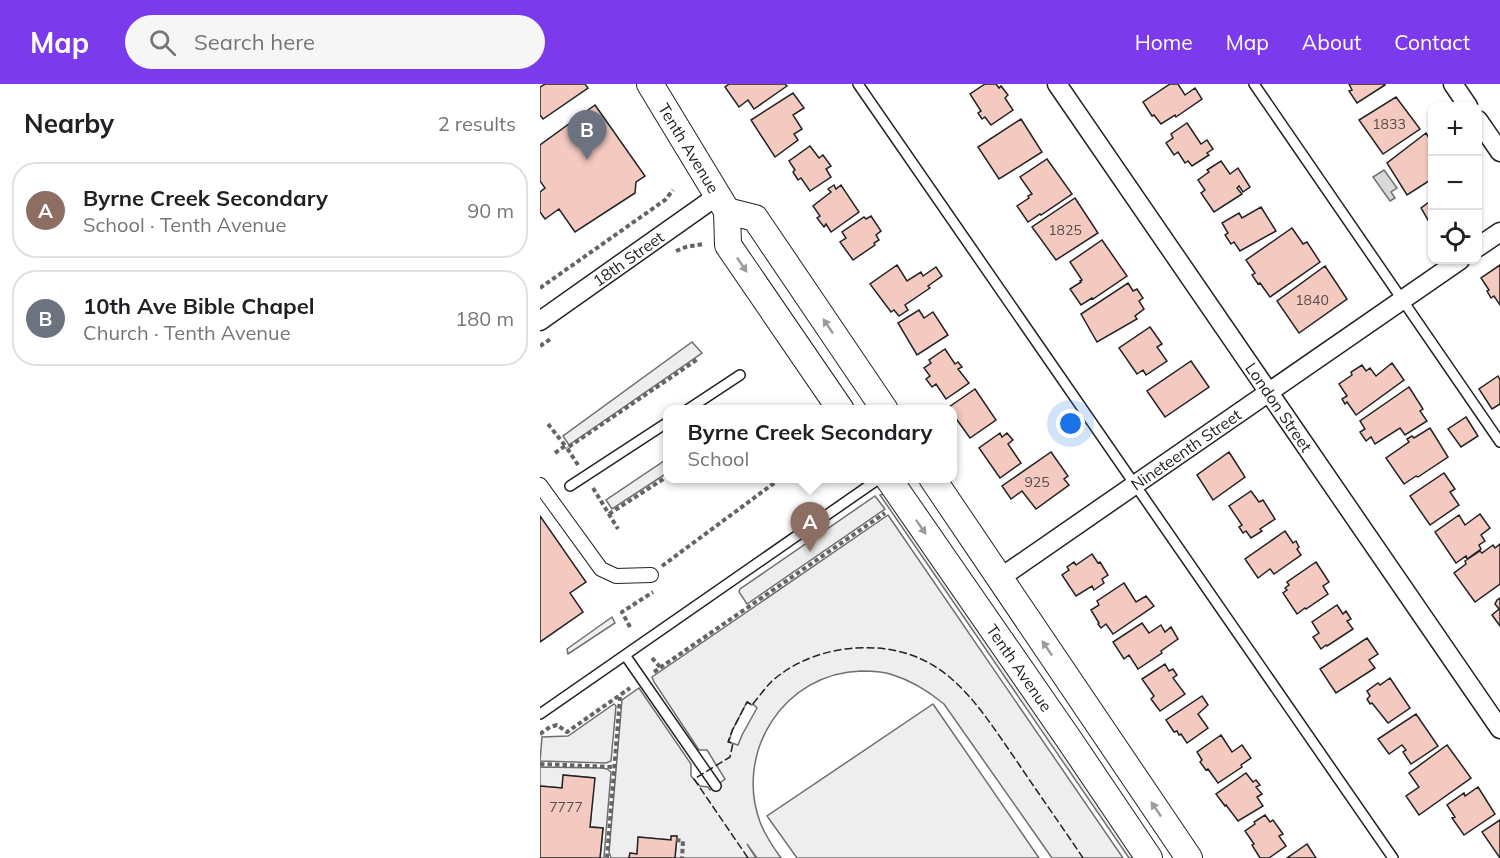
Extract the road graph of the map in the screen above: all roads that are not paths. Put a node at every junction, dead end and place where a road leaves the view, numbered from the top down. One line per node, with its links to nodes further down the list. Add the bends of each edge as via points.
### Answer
1 (858, 84): 25 (lane)
2 (1058, 84): 16 (street, London Street)
3 (1254, 84): 13 (lane)
4 (1453, 84): 6 (street)
5 (658, 87): 9 (main road, Tenth Avenue)
6 (1465, 102)
7 (1482, 126): 8 (street)
8 (1500, 152)
9 (722, 204): 14 (street, 18th Street); 18 (main road, Tenth Avenue, one-way to 18, via 728,245); 19 (main road, Tenth Avenue, one-way to 9, via 755,218)
10 (1500, 232): 11 (street)
11 (1482, 244)
12 (1454, 264): 13 (street, Nineteenth Street)
13 (1402, 299): 16 (street, Nineteenth Street); 21 (lane)
14 (540, 321)
15 (740, 375): 17 (lane)
16 (1268, 392): 25 (street, Nineteenth Street); 32 (street, London Street)
17 (695, 405)
18 (838, 405)
19 (882, 405)
20 (663, 425): 27 (lane)
21 (1500, 442)
22 (873, 483): 30 (lane)
23 (891, 483): 34 (main road, Tenth Avenue, one-way to 34)
24 (935, 483): 29 (main road, Tenth Avenue)
25 (1134, 484): 29 (street, Nineteenth Street); 36 (lane)
26 (540, 485): 28 (street, via 601,570 616,576)
27 (570, 486)
28 (651, 575)
29 (1000, 578): 35 (main road, Tenth Avenue, one-way to 29)
30 (625, 654): 31 (lane); 33 (lane)
31 (540, 714)
32 (1500, 729)
33 (716, 786)
34 (1149, 858)
35 (1189, 858)
36 (1393, 858)

